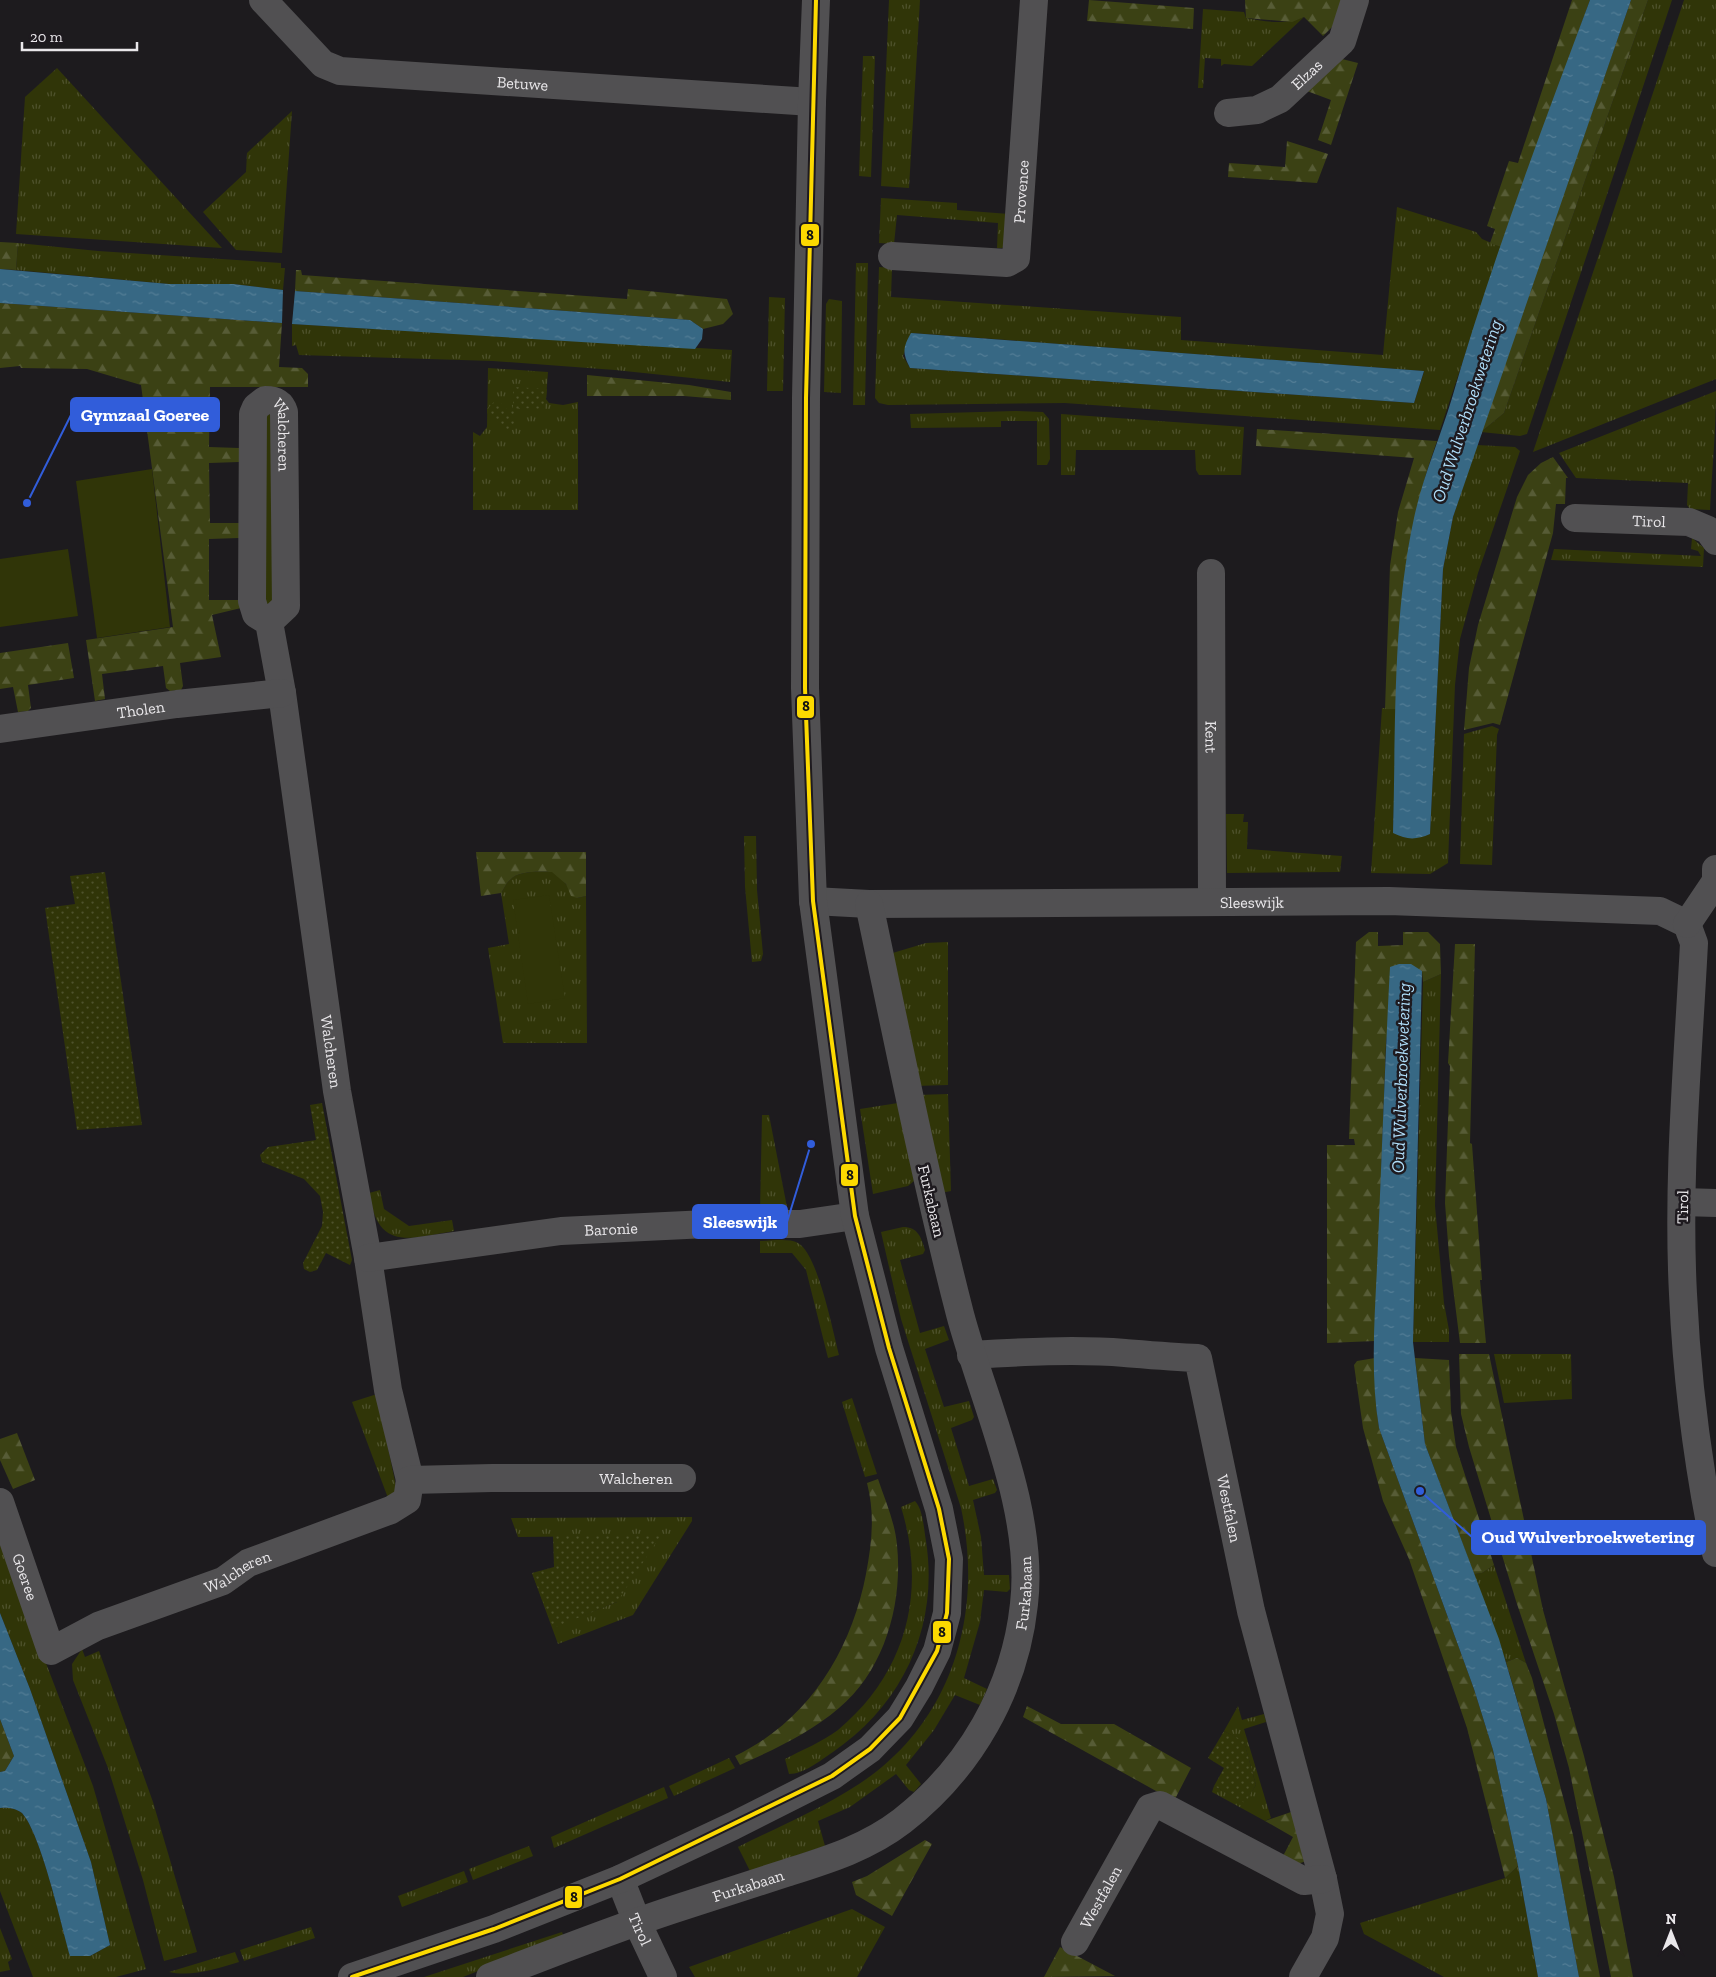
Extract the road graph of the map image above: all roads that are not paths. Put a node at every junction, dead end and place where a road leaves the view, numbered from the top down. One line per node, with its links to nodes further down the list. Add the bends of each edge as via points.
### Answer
1 (263, 0): 5 (street, Betuwe, via 323,64 340,71)
2 (816, 0): 5 (street)
3 (1034, 0): 7 (street, Provence, via 1016,258 1007,263)
4 (1355, 0): 6 (street, Elzas, via 1342,41 1280,99 1257,110)
5 (812, 102): 15 (street, via 805,688)
6 (1228, 113)
7 (892, 256)
8 (1575, 518): 9 (street, Tirol, via 1689,522 1708,530)
9 (1716, 541)
10 (1211, 573): 16 (street, Kent)
11 (269, 622): 11 (street, Walcheren, via 286,606 284,412 282,405 265,400 253,414 252,601 256,614); 12 (street, Walcheren)
12 (282, 693): 13 (street, Tholen); 22 (street, Walcheren, via 336,1091)
13 (0, 729)
14 (1716, 869): 18 (street, via 1716,881)
15 (813, 901): 17 (street, Sleeswijk); 21 (street)
16 (1212, 901): 17 (street, Sleeswijk); 18 (street, Sleeswijk, via 1389,901 1660,911)
17 (869, 904): 23 (street, Furkabaan, via 931,1203)
18 (1687, 924): 19 (street, Tirol, via 1694,943)
19 (1682, 1202): 20 (street); 27 (street, Tirol, via 1687,1357 1704,1494)
20 (1716, 1202)
21 (855, 1216): 22 (street, Baronie, via 800,1224 707,1224 561,1231); 29 (street, via 889,1348 939,1508 949,1559 947,1613 937,1651 900,1718 870,1749 832,1776)
22 (368, 1258): 25 (street, Walcheren, via 388,1390)
23 (971, 1356): 30 (street, Westfalen, via 1126,1353 1198,1358 1251,1612); 31 (street, Furkabaan, via 1012,1482 1024,1553 1025,1601 1019,1637 996,1707 970,1750 936,1789 901,1822 852,1852)
24 (682, 1478): 25 (street, Walcheren)
25 (410, 1480): 28 (street, Walcheren, via 407,1500 391,1510 248,1563 223,1581 98,1626)
26 (0, 1502): 28 (street, Goeree)
27 (1716, 1553)
28 (51, 1651)
29 (620, 1879): 31 (street, Tirol); 33 (street, via 494,1929)
30 (1323, 1879): 32 (street, Westfalen, via 1304,1881 1160,1805 1150,1808); 36 (street, Westfalen, via 1330,1914 1327,1930)
31 (637, 1922): 34 (street, Furkabaan); 35 (street, Tirol)
32 (1075, 1942)
33 (352, 1977)
34 (490, 1977)
35 (663, 1977)
36 (1303, 1977)

